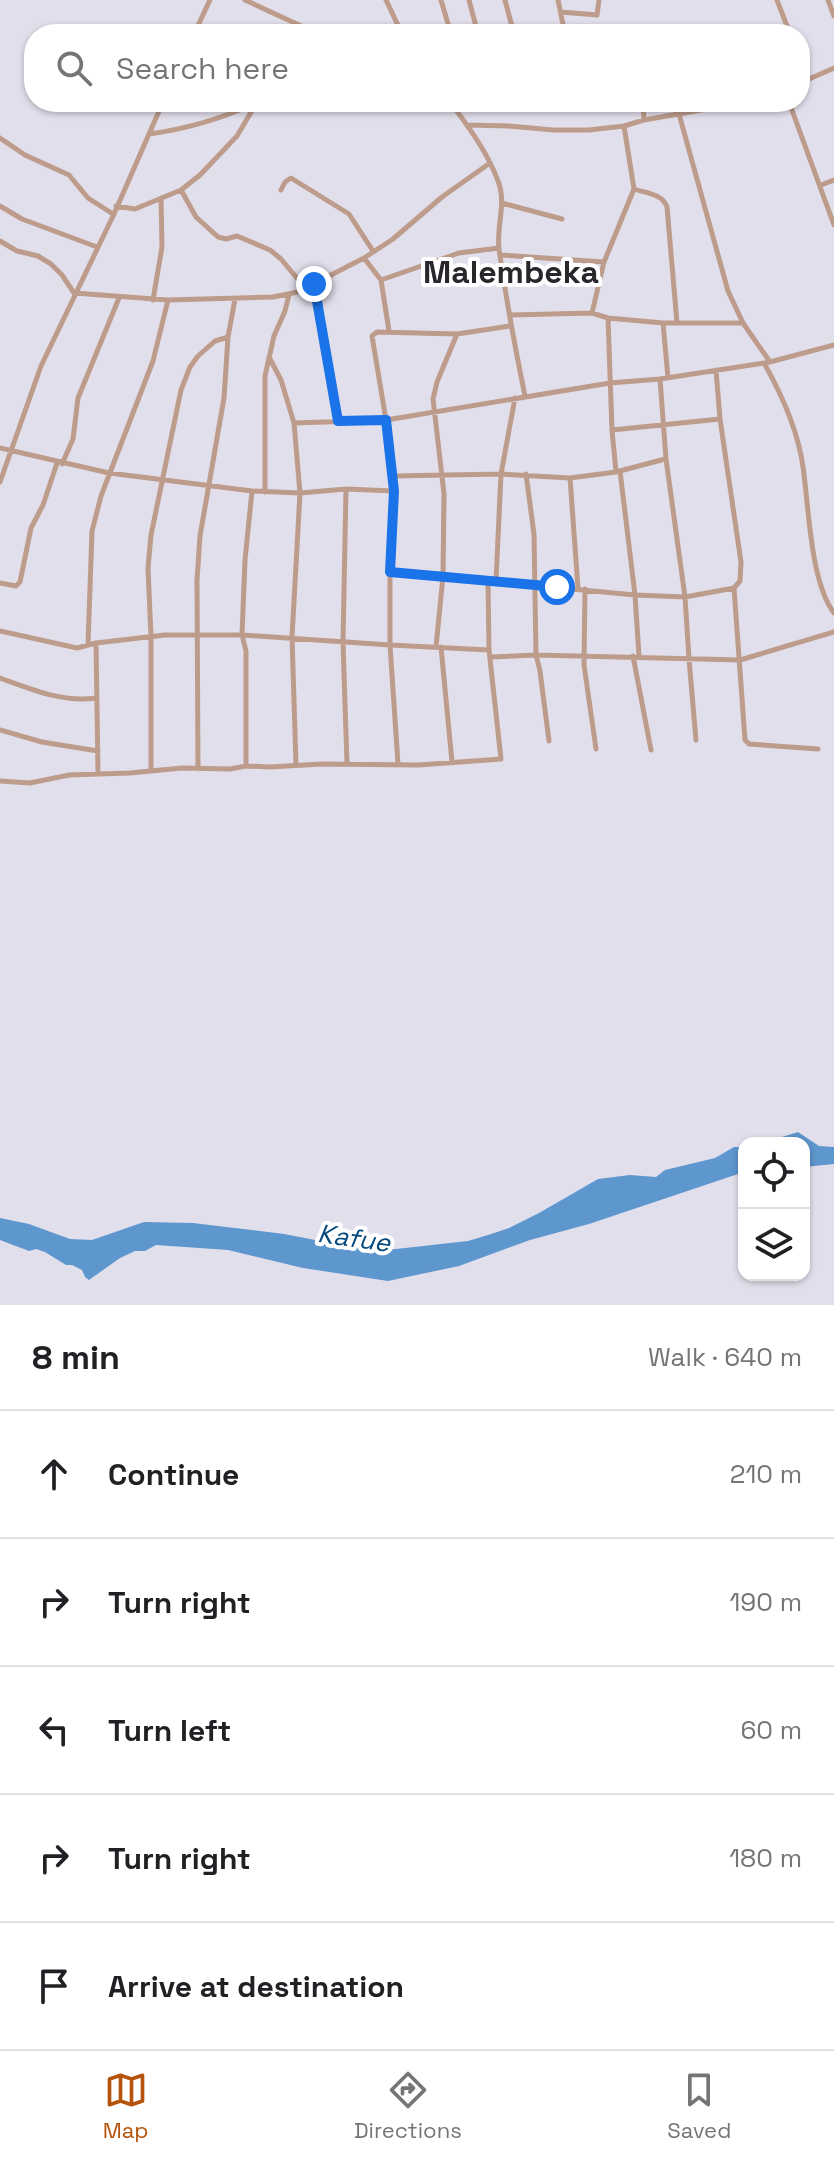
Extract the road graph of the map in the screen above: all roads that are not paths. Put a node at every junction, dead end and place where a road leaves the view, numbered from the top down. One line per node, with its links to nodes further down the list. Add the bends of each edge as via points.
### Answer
1 (210, 0): 13 (street)
2 (245, 0): 14 (street)
3 (386, 0): 15 (street)
4 (441, 0): 16 (street)
5 (469, 0): 17 (street)
6 (505, 0): 18 (street)
7 (558, 0): 11 (street)
8 (599, 0): 11 (street, via 597,15)
9 (777, 0): 20 (street)
10 (828, 0): 12 (street)
11 (561, 12): 19 (street)
12 (834, 16)
13 (199, 24)
14 (294, 24)
15 (397, 24)
16 (448, 24)
17 (475, 24)
18 (511, 24)
19 (563, 24)
20 (786, 24)
21 (832, 68): 22 (street); 23 (street)
22 (834, 77)
23 (810, 79)
24 (158, 112): 35 (street)
25 (234, 112): 35 (street)
26 (252, 112): 41 (street, via 237,136)
27 (457, 112): 33 (street)
28 (644, 112): 32 (street)
29 (685, 112): 31 (street)
30 (793, 112): 39 (street)
31 (679, 113): 32 (street); 70 (street, via 721,271)
32 (644, 120): 34 (street)
33 (467, 125): 34 (street, via 575,131); 37 (street)
34 (624, 126): 40 (street)
35 (148, 135): 46 (street)
36 (0, 138): 47 (street, via 69,175 88,198)
37 (490, 163): 44 (street); 52 (street)
38 (834, 180): 39 (street)
39 (821, 185): 49 (street)
40 (634, 189): 55 (street); 69 (street, via 665,201)
41 (181, 190): 43 (street); 58 (street, via 196,217 218,237 237,236 270,250)
42 (281, 190): 52 (street, via 291,178 343,210)
43 (161, 198): 46 (street, via 135,209); 63 (street, via 162,247)
44 (502, 203): 48 (street); 53 (street)
45 (0, 206): 51 (street)
46 (116, 206): 47 (street)
47 (114, 214): 51 (street)
48 (562, 219)
49 (834, 225)
50 (0, 241): 59 (street, via 51,264)
51 (97, 247): 59 (street)
52 (373, 251): 54 (street)
53 (500, 252): 55 (street); 56 (street, via 459,253); 66 (street)
54 (364, 258): 56 (street); 57 (street)
55 (604, 262): 65 (street)
56 (381, 280): 72 (street)
57 (314, 284): 58 (street); 87 (street)
58 (306, 289): 60 (street)
59 (74, 293): 61 (street); 92 (street)
60 (289, 295): 62 (street); 76 (street)
61 (119, 298): 63 (street); 94 (street, via 78,398 73,439)
62 (235, 299): 64 (street); 74 (street)
63 (153, 300): 64 (street)
64 (168, 300): 96 (street, via 153,361)
65 (592, 313): 66 (street); 67 (street)
66 (510, 315): 71 (street)
67 (608, 318): 68 (street); 81 (street)
68 (663, 323): 69 (street); 79 (street)
69 (677, 323): 70 (street)
70 (743, 323): 77 (street)
71 (510, 326): 73 (street); 82 (street)
72 (389, 331): 73 (street); 86 (street, via 372,336)
73 (457, 334): 84 (street, via 433,392)
74 (228, 337): 102 (street, via 215,341 190,367); 104 (street)
75 (834, 345): 77 (street)
76 (269, 357): 88 (street); 108 (street)
77 (767, 363): 78 (street); 120 (street, via 800,452 818,573)
78 (716, 370): 79 (street); 85 (street)
79 (668, 378): 80 (street)
80 (660, 379): 81 (street); 89 (street)
81 (610, 383): 82 (street); 90 (street)
82 (525, 396): 83 (street)
83 (515, 398): 84 (street); 98 (street)
84 (434, 412): 86 (street); 97 (street)
85 (720, 419): 89 (street); 116 (street, via 741,562)
86 (386, 420): 87 (street); 100 (street)
87 (338, 421): 88 (street)
88 (294, 423): 109 (street)
89 (664, 426): 90 (street); 93 (street)
90 (612, 430): 95 (street)
91 (0, 448): 92 (street)
92 (11, 450): 94 (street); 103 (street)
93 (666, 459): 95 (street); 119 (street)
94 (60, 463): 96 (street); 114 (street, via 31,528 20,582)
95 (618, 472): 101 (street); 118 (street)
96 (109, 473): 102 (street); 128 (street, via 92,531)
97 (442, 474): 98 (street); 100 (street); 111 (street)
98 (501, 474): 99 (street); 113 (street)
99 (526, 474): 101 (street); 115 (street)
100 (393, 476): 107 (street)
101 (570, 478): 117 (street)
102 (161, 480): 104 (street); 124 (street, via 148,568)
103 (0, 482)
104 (209, 485): 106 (street); 125 (street, via 200,536)
105 (346, 489): 107 (street); 109 (street); 127 (street)
106 (252, 491): 108 (street); 123 (street)
107 (394, 491): 110 (street)
108 (265, 492): 109 (street)
109 (300, 493): 126 (street)
110 (390, 572): 111 (street); 129 (street)
111 (443, 576): 112 (street); 130 (street)
112 (488, 581): 113 (street); 131 (street)
113 (496, 581): 115 (street)
114 (0, 583)
115 (535, 585): 117 (street); 132 (street)
116 (734, 588): 119 (street); 137 (street)
117 (582, 589): 118 (street); 133 (street)
118 (635, 595): 119 (street); 134 (street)
119 (685, 597): 136 (street)
120 (834, 613)
121 (0, 631): 128 (street, via 77,648)
122 (834, 632): 137 (street)
123 (242, 635): 125 (street); 126 (street); 151 (street)
124 (151, 636): 125 (street); 128 (street); 153 (street)
125 (197, 636): 152 (street)
126 (292, 637): 127 (street); 150 (street)
127 (343, 642): 129 (street); 148 (street)
128 (92, 644): 139 (street)
129 (390, 645): 130 (street); 149 (street)
130 (439, 647): 131 (street); 147 (street)
131 (489, 650): 135 (street)
132 (536, 655): 133 (street); 135 (street); 142 (street)
133 (586, 656): 134 (street); 143 (street)
134 (636, 656): 136 (street); 145 (street)
135 (491, 657): 147 (street, via 502,758)
136 (689, 659): 137 (street); 141 (street)
137 (740, 660): 144 (street, via 746,743)
138 (0, 678): 139 (street, via 77,700)
139 (96, 698): 146 (street)
140 (0, 730): 146 (street)
141 (696, 740)
142 (549, 741)
143 (596, 749)
144 (818, 749)
145 (651, 750)
146 (98, 751): 154 (street)
147 (452, 762): 149 (street)
148 (347, 764): 149 (street); 150 (street)
149 (398, 764)
150 (296, 765): 151 (street)
151 (246, 766): 152 (street)
152 (198, 769): 153 (street)
153 (151, 770): 154 (street)
154 (98, 772): 155 (street, via 30,783)
155 (0, 781)

